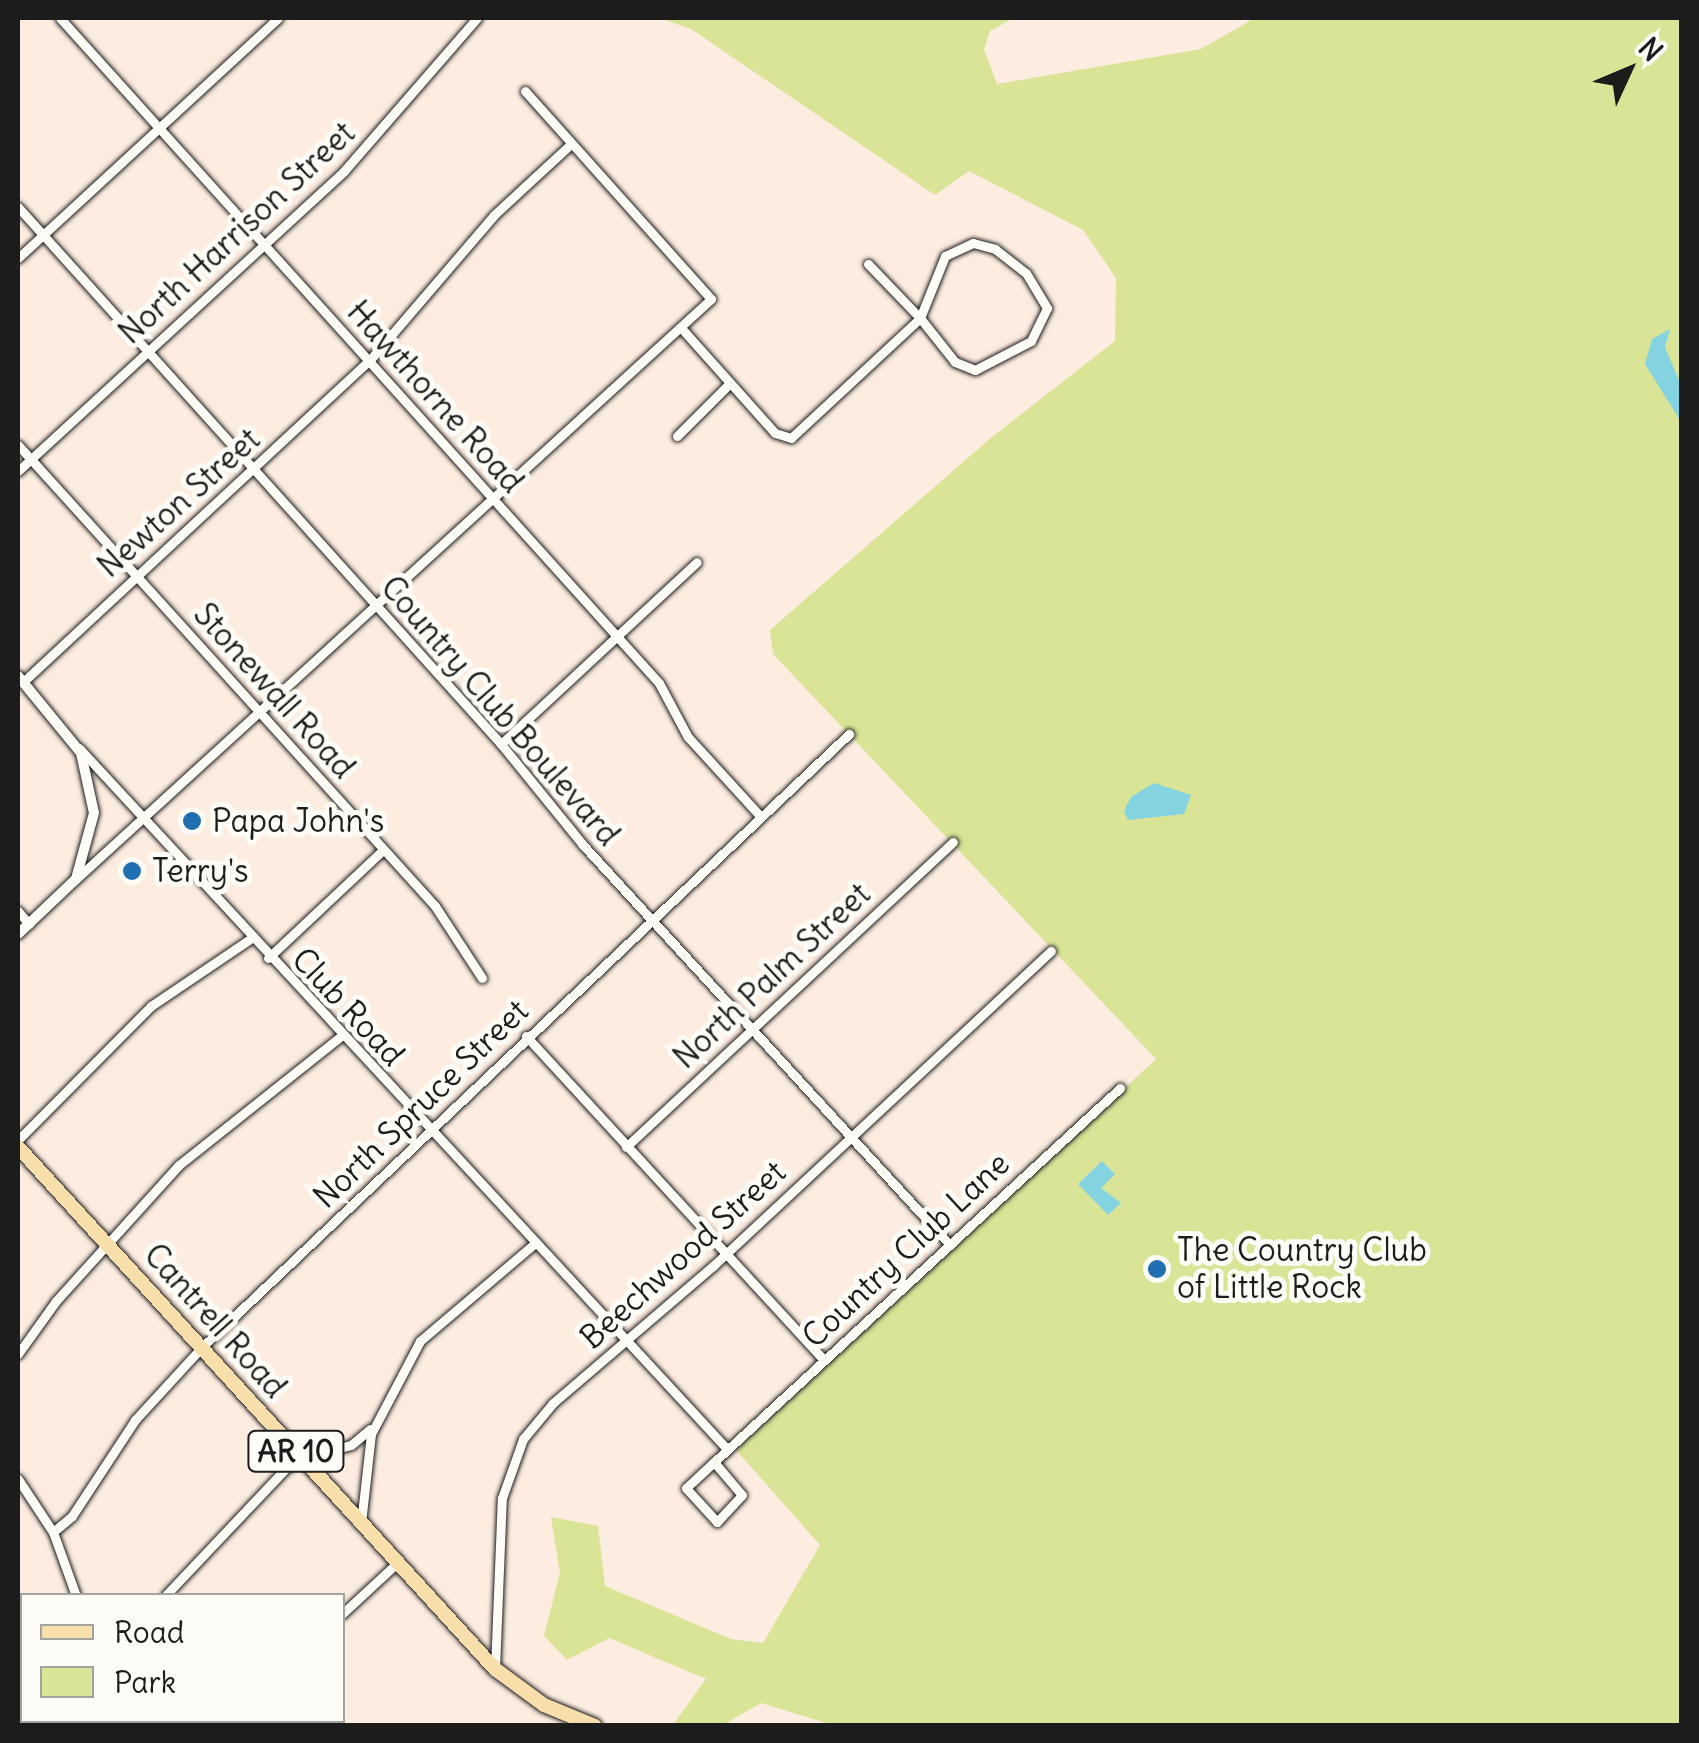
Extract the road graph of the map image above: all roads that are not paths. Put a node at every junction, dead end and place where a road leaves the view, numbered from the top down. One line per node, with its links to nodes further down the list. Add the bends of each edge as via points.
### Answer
1 (60, 18): 5 (street, Hawthorne Road)
2 (278, 18): 5 (street)
3 (476, 18): 9 (street, North Harrison Street, via 344,171)
4 (526, 91): 6 (street)
5 (160, 128): 8 (street); 9 (street, Hawthorne Road)
6 (572, 144): 13 (street, via 711,300); 15 (street, Newton Street, via 494,214)
7 (18, 207): 8 (street, Country Club Boulevard)
8 (43, 236): 10 (street); 14 (street, Country Club Boulevard)
9 (265, 245): 14 (street, North Harrison Street); 15 (street, Hawthorne Road)
10 (18, 258)
11 (868, 264): 12 (street)
12 (920, 318): 12 (street, via 944,256 972,243 994,249 1026,273 1046,308 1031,341 975,370 956,362); 16 (street, via 791,438 775,433)
13 (682, 330): 16 (street); 22 (street)
14 (148, 353): 19 (street, North Harrison Street); 20 (street, Country Club Boulevard)
15 (369, 361): 20 (street, Newton Street); 22 (street, Hawthorne Road)
16 (730, 383): 17 (street)
17 (677, 436)
18 (18, 445): 19 (street, Stonewall Road)
19 (30, 460): 21 (street, North Harrison Street); 24 (street, Stonewall Road)
20 (253, 470): 24 (street, Newton Street); 25 (street, Country Club Boulevard)
21 (18, 472)
22 (493, 499): 25 (street); 26 (street, Hawthorne Road)
23 (697, 562): 26 (street)
24 (136, 576): 27 (street, Newton Street); 28 (street, Stonewall Road)
25 (378, 607): 28 (street); 30 (street, Country Club Boulevard)
26 (617, 636): 30 (street); 32 (street, Hawthorne Road, via 664,688 688,738)
27 (20, 679): 31 (street)
28 (260, 713): 33 (street); 35 (street, Stonewall Road)
29 (850, 734): 32 (street, North Spruce Street)
30 (501, 744): 38 (street, Country Club Boulevard)
31 (77, 746): 33 (street, Club Road); 36 (street, via 94,813)
32 (761, 817): 38 (street, North Spruce Street)
33 (145, 818): 36 (street); 41 (street, Club Road)
34 (953, 842): 45 (street, North Palm Street)
35 (382, 850): 43 (street); 44 (street, Stonewall Road, via 434,906)
36 (76, 879): 39 (street)
37 (18, 912): 39 (street)
38 (650, 919): 45 (street, Country Club Boulevard); 47 (street, North Spruce Street)
39 (29, 924): 40 (street)
40 (18, 934)
41 (250, 940): 43 (street, Club Road); 51 (street, via 151,1006)
42 (1051, 951): 50 (street, Beechwood Street)
43 (268, 958): 46 (street, Club Road)
44 (482, 978)
45 (752, 1029): 50 (street, Country Club Boulevard); 52 (street, North Palm Street)
46 (341, 1036): 49 (street, Club Road); 53 (street, via 206,1140)
47 (526, 1036): 49 (street, North Spruce Street); 52 (street)
48 (1120, 1088): 55 (street, Country Club Lane)
49 (428, 1130): 54 (street, Club Road); 58 (street, North Spruce Street)
50 (851, 1137): 55 (street, Country Club Boulevard); 56 (street, Beechwood Street)
51 (18, 1143): 53 (main road, Cantrell Road / AR 10)
52 (626, 1147): 56 (street)
53 (107, 1244): 58 (main road, Cantrell Road / AR 10); 59 (street)
54 (534, 1244): 57 (street, Club Road); 61 (street, via 430,1329)
55 (950, 1245): 60 (street, Country Club Lane)
56 (728, 1252): 57 (street, Beechwood Street); 60 (street)
57 (628, 1341): 62 (street); 72 (street, Beechwood Street, via 554,1403 518,1447 502,1498)
58 (201, 1348): 63 (main road, Cantrell Road / AR 10); 67 (street, North Spruce Street, via 135,1420 72,1516)
59 (18, 1354)
60 (824, 1360): 62 (street, Country Club Lane)
61 (376, 1421): 63 (street, via 351,1446); 66 (street)
62 (727, 1450): 64 (street, Country Club Lane)
63 (301, 1457): 66 (main road, Cantrell Road / AR 10); 70 (street)
64 (714, 1462): 64 (street, Country Club Lane, via 742,1495 717,1522 686,1488)
65 (18, 1480): 67 (street)
66 (360, 1522): 68 (main road, Cantrell Road / AR 10)
67 (54, 1532): 69 (street)
68 (397, 1563): 71 (street); 72 (main road, Cantrell Road / AR 10)
69 (75, 1593)
70 (168, 1593)
71 (345, 1611)
72 (495, 1668): 73 (main road, Cantrell Road / AR 10, via 544,1705)
73 (595, 1726)

